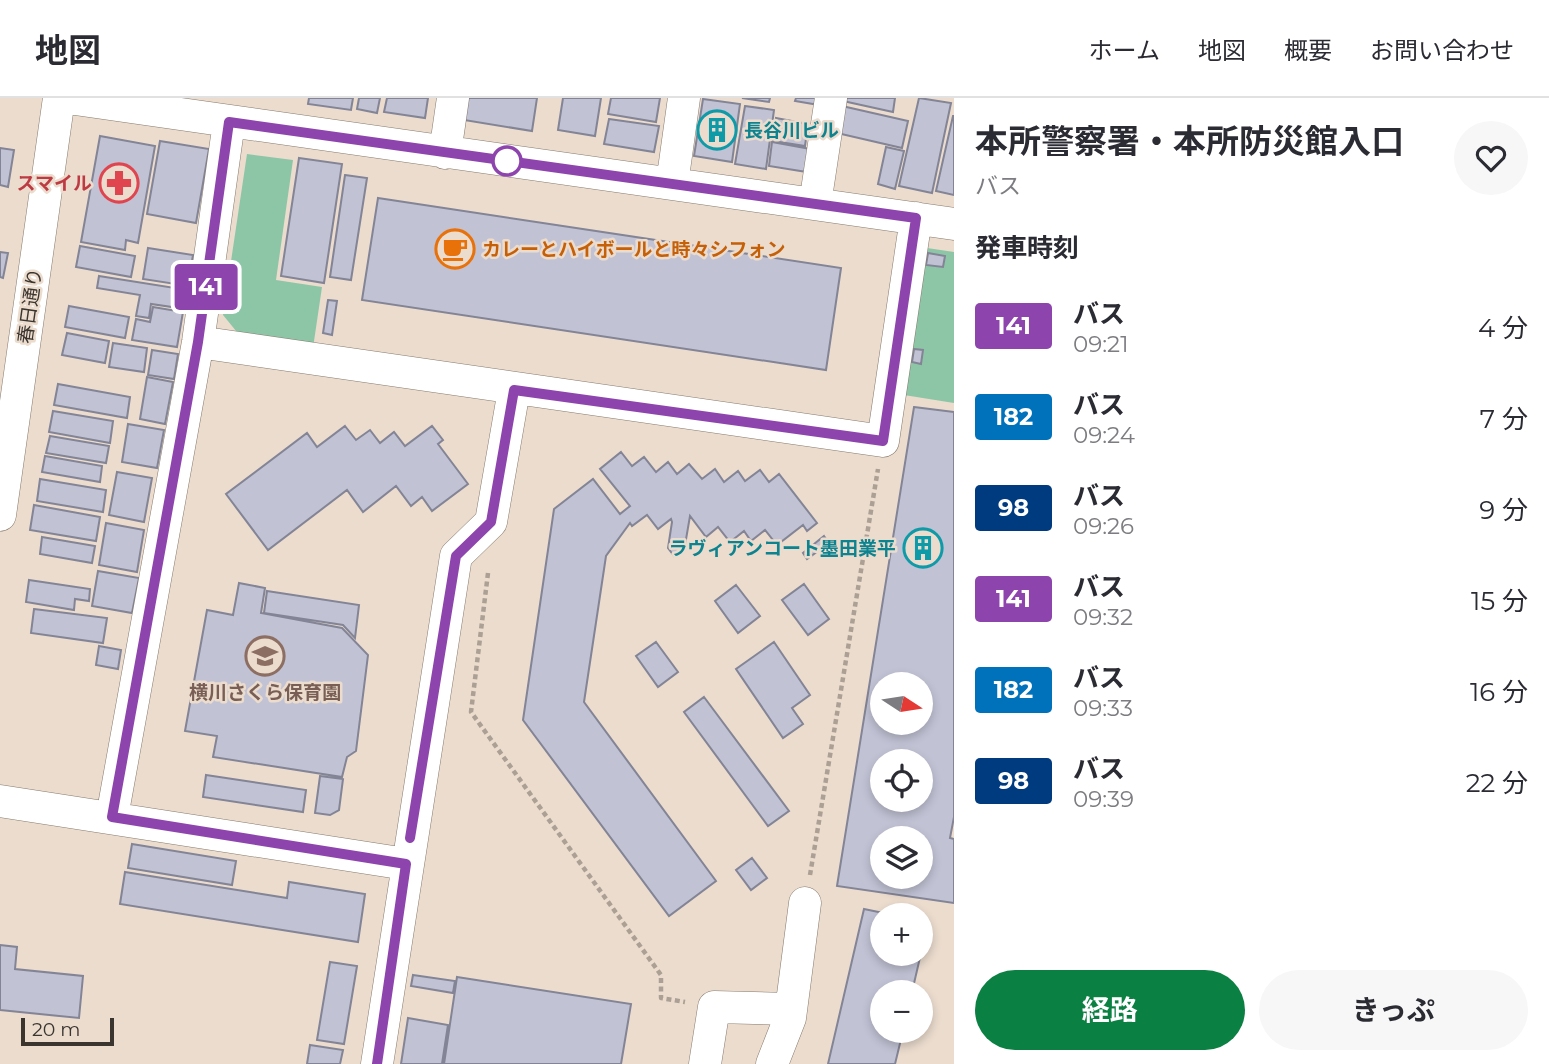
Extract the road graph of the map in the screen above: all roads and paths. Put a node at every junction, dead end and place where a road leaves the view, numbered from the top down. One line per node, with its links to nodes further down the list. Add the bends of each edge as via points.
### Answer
1 (59, 98): 14 (street, 春日通り)
2 (68, 98): 6 (street)
3 (453, 98): 7 (street)
4 (684, 98): 8 (street)
5 (831, 98): 9 (street)
6 (229, 122): 7 (street); 12 (street)
7 (445, 153): 8 (street)
8 (672, 184): 9 (street)
9 (815, 204): 10 (street)
10 (916, 218): 11 (street); 15 (street)
11 (954, 224)
12 (198, 342): 13 (street); 19 (street)
13 (514, 390): 15 (street); 17 (street)
14 (7, 411): 16 (street, 春日通り)
15 (883, 441): 21 (path)
16 (0, 515)
17 (491, 522): 20 (street, via 456,556); 22 (path, via 471,712 661,975 661,998)
18 (0, 801): 19 (street)
19 (112, 817): 20 (street)
20 (406, 864): 24 (street)
21 (805, 903): 23 (street)
22 (714, 1007): 23 (street); 25 (street)
23 (790, 1009): 26 (street)
24 (377, 1064)
25 (705, 1064)
26 (772, 1064)

